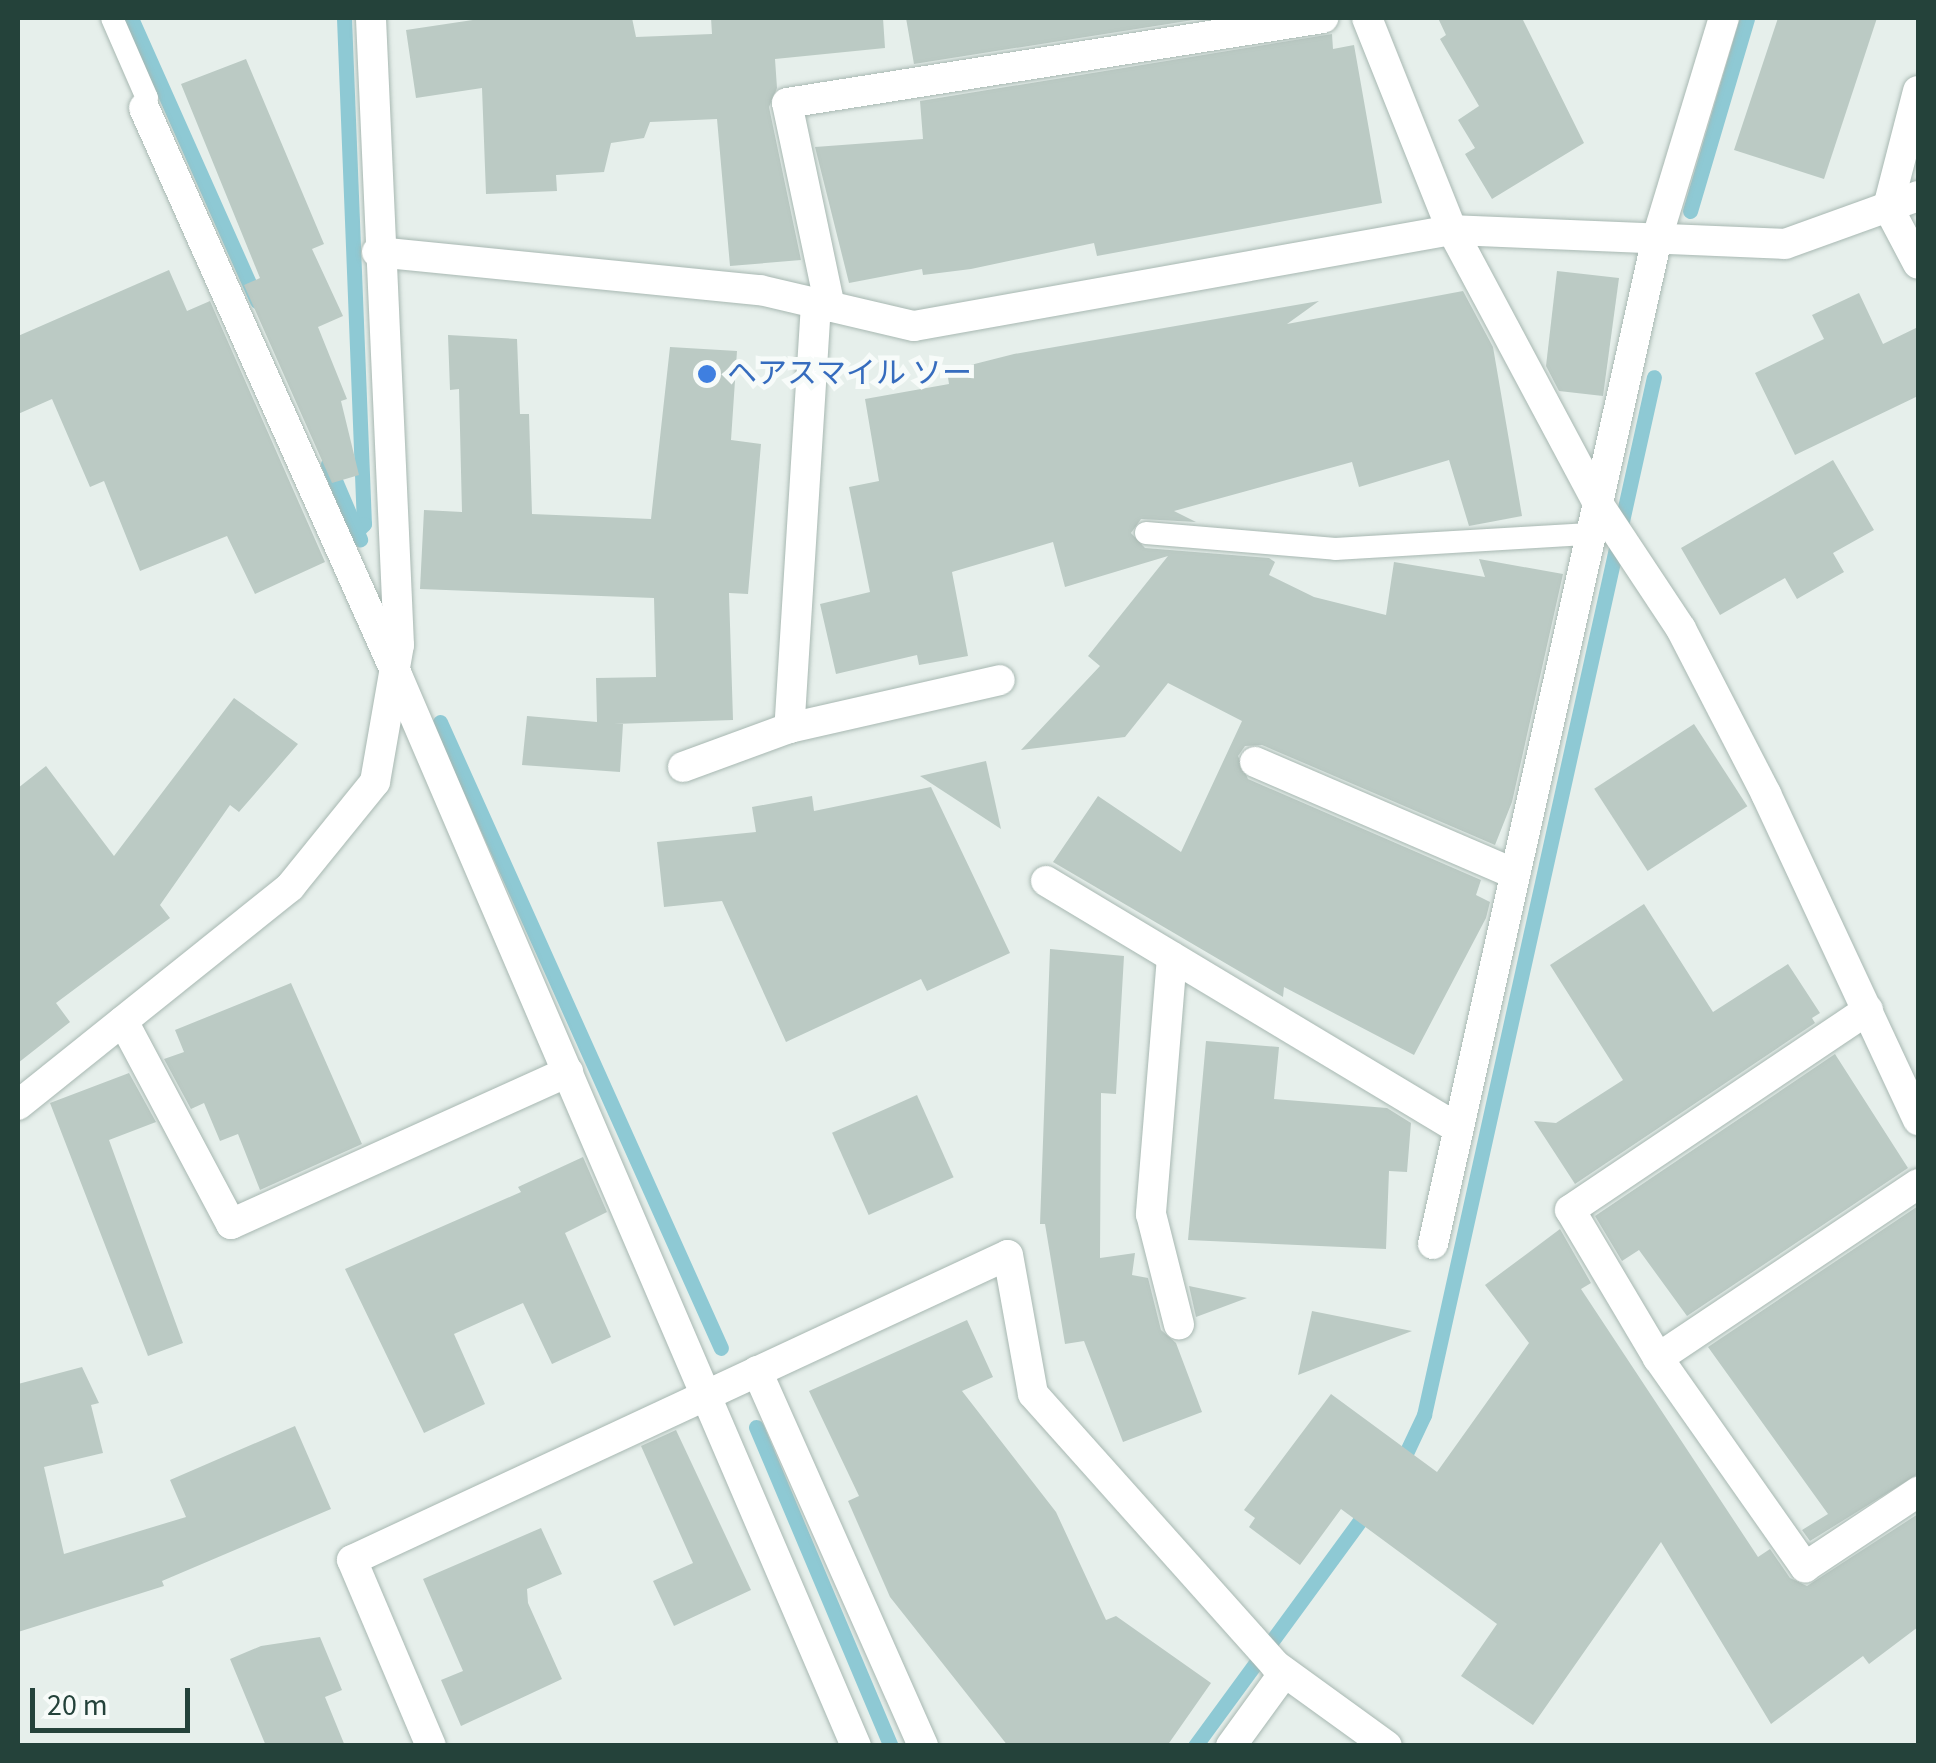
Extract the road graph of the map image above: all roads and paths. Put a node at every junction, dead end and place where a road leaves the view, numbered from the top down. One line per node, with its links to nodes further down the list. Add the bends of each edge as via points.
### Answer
1 (112, 18): 7 (lane, via 147,98)
2 (370, 18): 12 (street)
3 (1324, 18): 14 (street, via 788,103)
4 (1368, 18): 10 (street)
5 (1724, 18): 11 (street)
6 (1918, 91): 9 (street)
7 (144, 108): 17 (street)
8 (1918, 196): 9 (street)
9 (1888, 207): 11 (street, via 1785,244); 13 (street)
10 (1452, 230): 11 (street); 14 (street, via 914,326); 15 (street)
11 (1657, 238): 15 (street)
12 (378, 252): 14 (street, via 760,290); 17 (street)
13 (1918, 264)
14 (823, 306): 19 (street)
15 (1606, 526): 16 (lane, via 1335,548); 22 (street); 25 (street, via 1715,695)
16 (1146, 532)
17 (398, 675): 26 (street, via 374,782 290,887); 27 (street)
18 (1000, 680): 19 (street)
19 (789, 728): 21 (street)
20 (1256, 762): 22 (street)
21 (684, 767)
22 (1515, 874): 30 (street)
23 (1046, 881): 24 (street)
24 (1172, 957): 30 (street); 33 (street, via 1150,1214)
25 (1868, 1010): 29 (street); 34 (street, via 1570,1210)
26 (122, 1021): 27 (street, via 232,1224); 28 (street)
27 (568, 1072): 36 (street)
28 (18, 1105)
29 (1918, 1120)
30 (1458, 1129): 32 (street)
31 (1918, 1184): 34 (street)
32 (1432, 1244)
33 (1178, 1325)
34 (1658, 1358): 37 (street, via 1805,1567)
35 (757, 1371): 36 (street); 38 (street, via 1008,1254 1033,1394); 41 (street)
36 (706, 1395): 39 (street, via 352,1560); 40 (street)
37 (1918, 1492)
38 (1268, 1657): 42 (street); 43 (street)
39 (431, 1746)
40 (856, 1746)
41 (923, 1746)
42 (1231, 1746)
43 (1387, 1746)

